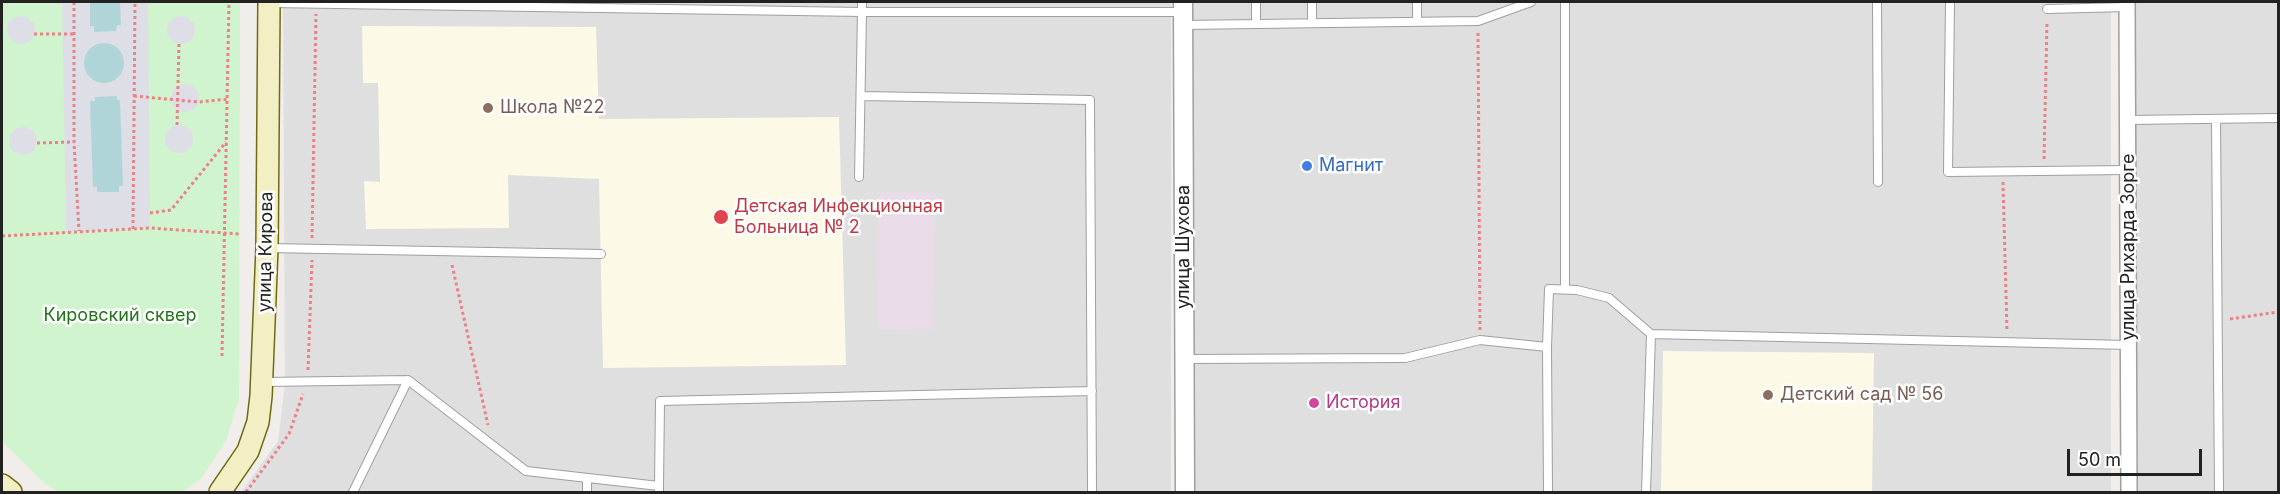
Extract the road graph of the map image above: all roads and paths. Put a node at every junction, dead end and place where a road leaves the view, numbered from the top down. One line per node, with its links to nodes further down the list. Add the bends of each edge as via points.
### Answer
1 (74, 2): 24 (path)
2 (135, 2): 26 (path)
3 (229, 2): 29 (path)
4 (269, 2): 13 (lane); 48 (main road, улица Кирова)
5 (862, 2): 17 (lane)
6 (1256, 2): 22 (lane)
7 (1311, 2): 21 (lane)
8 (1417, 2): 20 (lane)
9 (1532, 2): 19 (lane)
10 (1566, 2): 51 (lane)
11 (1877, 2): 41 (lane)
12 (1950, 2): 38 (lane, via 1948,172)
13 (435, 4): 15 (lane)
14 (2127, 4): 16 (lane); 32 (street, улица Рихарда Зорге)
15 (496, 5): 17 (lane)
16 (2047, 9): 39 (path)
17 (862, 12): 18 (lane); 27 (lane)
18 (1183, 13): 22 (lane); 60 (street, улица Шухова)
19 (1478, 21): 20 (lane); 55 (path)
20 (1417, 22): 21 (lane)
21 (1312, 23): 22 (lane)
22 (1256, 24)
23 (34, 34): 24 (path)
24 (74, 34): 35 (path)
25 (179, 44): 28 (path)
26 (134, 96): 28 (path); 43 (path)
27 (862, 96): 40 (lane); 63 (lane, via 1090,100)
28 (179, 99): 29 (path); 33 (path)
29 (228, 99): 34 (path)
30 (2278, 118): 31 (lane)
31 (2216, 119): 32 (lane); 53 (lane)
32 (2128, 120): 37 (street, улица Рихарда Зорге)
33 (177, 125)
34 (227, 141): 42 (path, via 171,210); 45 (path)
35 (74, 142): 36 (path); 44 (path)
36 (37, 143)
37 (2128, 170): 39 (lane); 57 (street, улица Рихарда Зорге)
38 (2003, 171): 39 (lane); 56 (path)
39 (2044, 172)
40 (859, 177)
41 (1878, 182)
42 (150, 213)
43 (133, 229): 44 (path); 45 (path)
44 (79, 231): 47 (path)
45 (224, 234): 46 (path); 59 (path)
46 (239, 234)
47 (2, 236)
48 (267, 248): 49 (lane); 62 (main road, улица Кирова)
49 (448, 251): 50 (lane); 64 (path)
50 (601, 254)
51 (1565, 290): 54 (lane, via 1609,298); 58 (lane, via 1549,289)
52 (2278, 312): 53 (path)
53 (2216, 321): 77 (lane)
54 (1650, 334): 56 (lane); 75 (lane)
55 (1480, 340): 58 (lane); 60 (lane, via 1406,358)
56 (2007, 342): 57 (lane)
57 (2130, 345): 76 (street, улица Рихарда Зорге)
58 (1547, 346): 74 (lane)
59 (222, 356)
60 (1184, 359): 73 (street, улица Шухова)
61 (408, 380): 62 (lane); 64 (lane); 70 (lane)
62 (262, 382): 69 (main road, улица Кирова, via 258,422 248,451)
63 (1092, 391): 67 (lane, via 660,402); 72 (lane)
64 (492, 445): 65 (lane, via 526,471)
65 (587, 478): 67 (lane); 71 (lane)
66 (2, 485): 68 (main road)
67 (659, 489)
68 (11, 492)
69 (220, 492)
70 (353, 492)
71 (587, 492)
72 (1092, 492)
73 (1185, 492)
74 (1548, 492)
75 (1646, 492)
76 (2128, 492)
77 (2219, 492)

